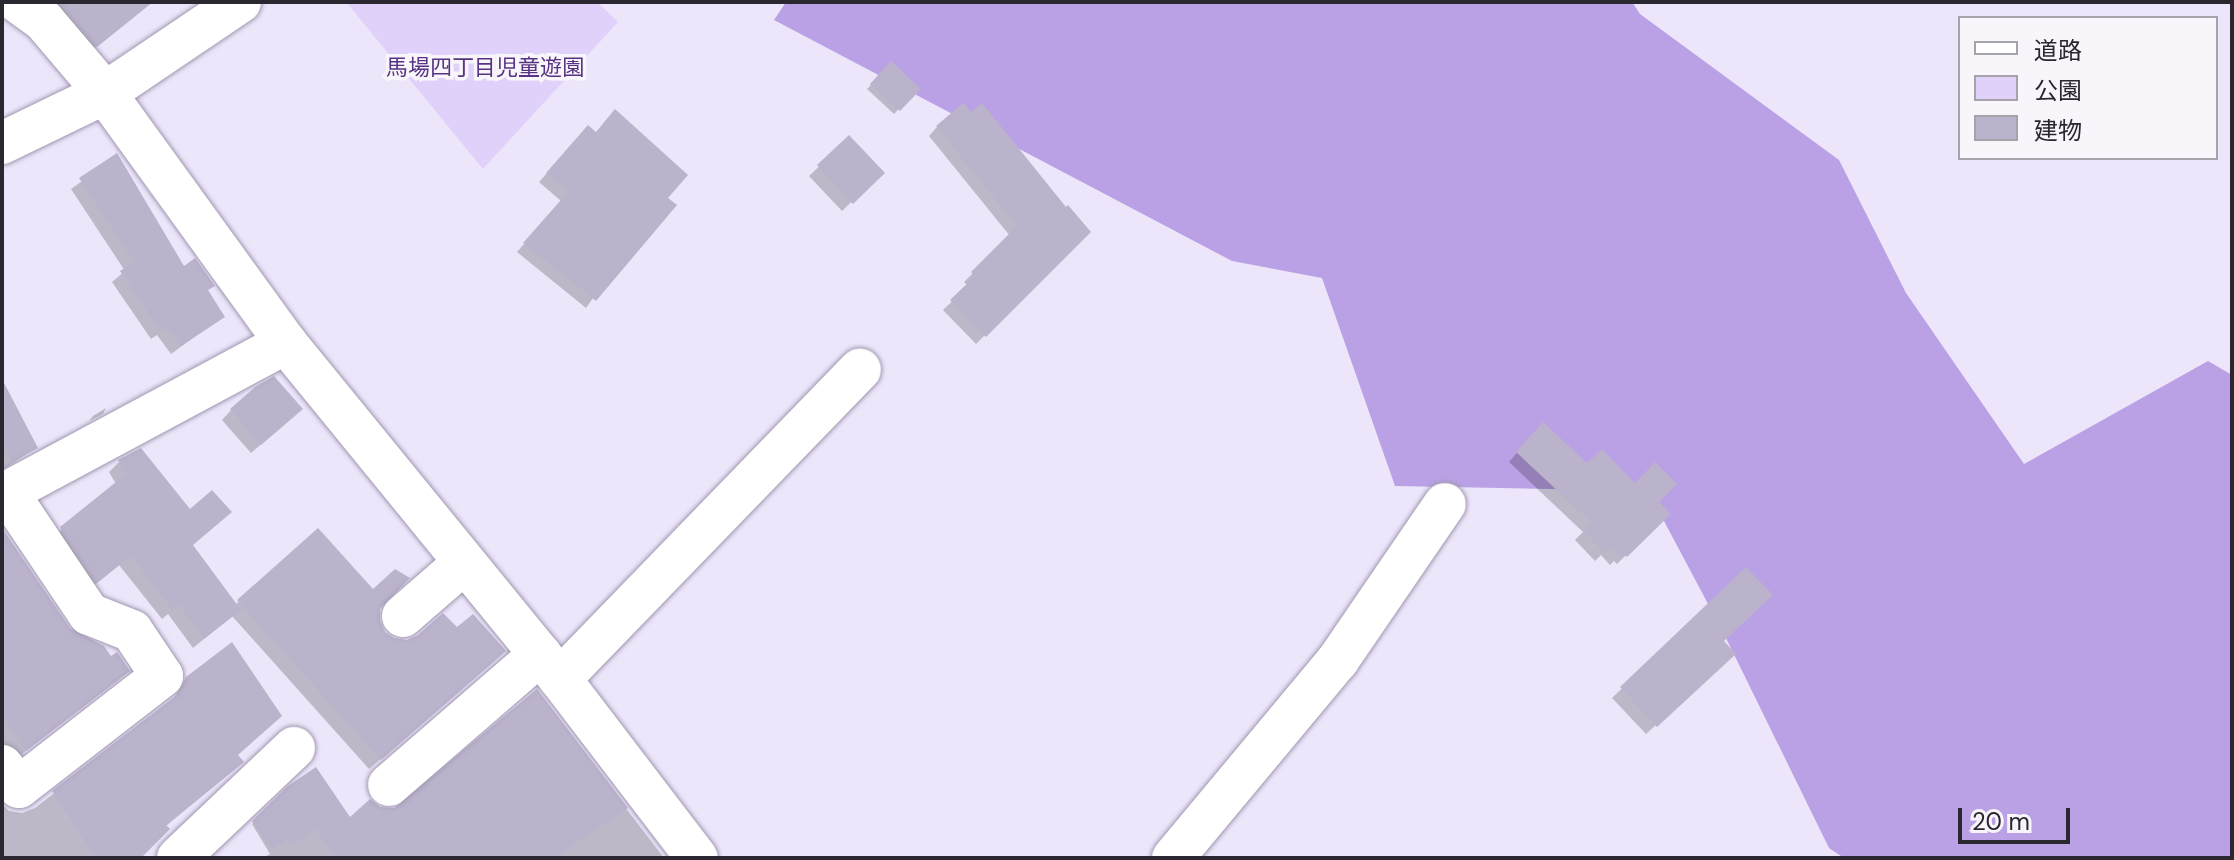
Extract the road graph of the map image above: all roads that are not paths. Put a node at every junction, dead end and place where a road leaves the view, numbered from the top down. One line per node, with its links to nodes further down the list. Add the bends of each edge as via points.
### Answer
1 (18, 2): 3 (street, via 44,21)
2 (240, 2): 3 (street)
3 (105, 93): 4 (street); 5 (street)
4 (2, 143)
5 (286, 343): 7 (street); 9 (street)
6 (860, 369): 11 (street)
7 (4, 493): 13 (street, via 89,614 132,631 162,676 19,787)
8 (1445, 504): 17 (street, via 1338,660)
9 (464, 563): 10 (street); 11 (street)
10 (403, 616)
11 (550, 667): 14 (street); 16 (street)
12 (294, 748): 15 (street)
13 (2, 766)
14 (389, 785)
15 (178, 858)
16 (697, 858)
17 (1173, 858)

